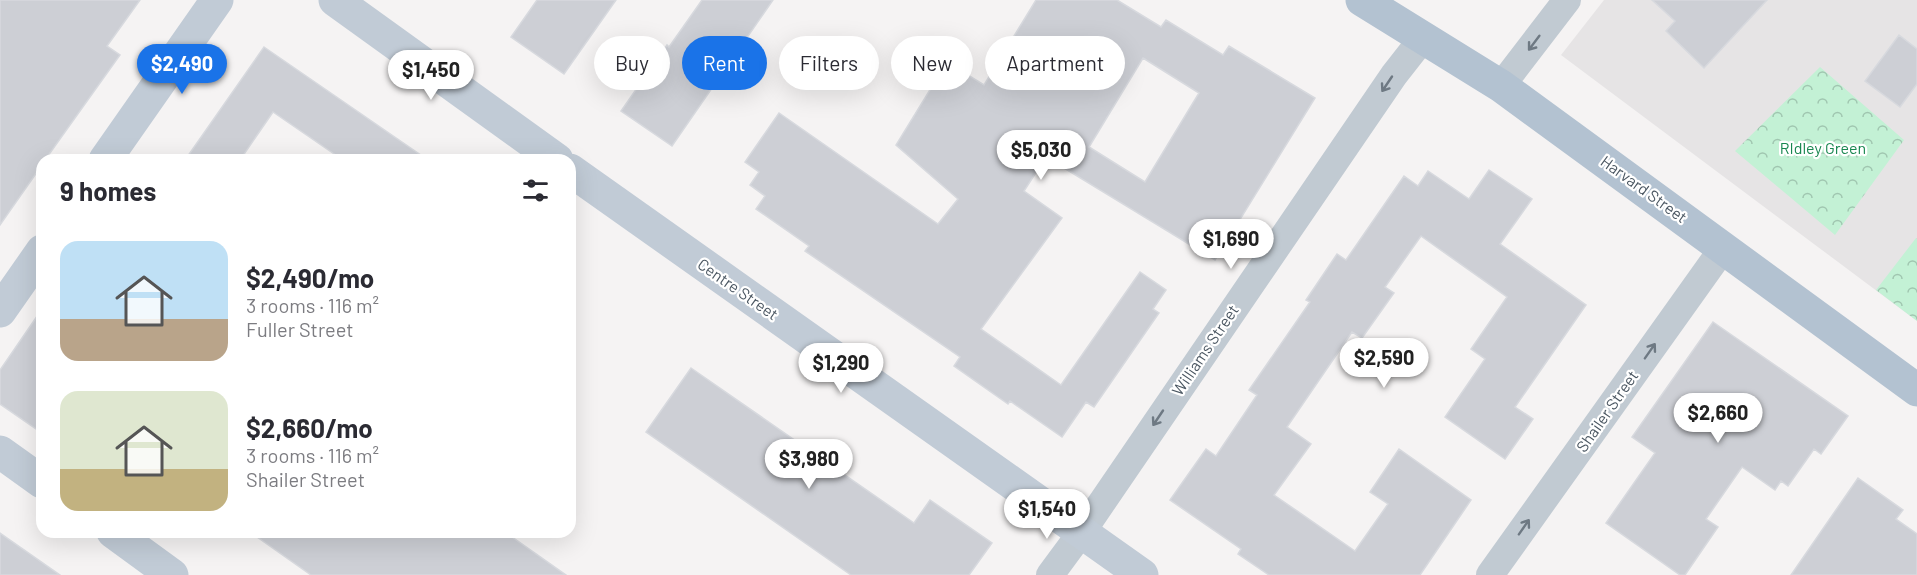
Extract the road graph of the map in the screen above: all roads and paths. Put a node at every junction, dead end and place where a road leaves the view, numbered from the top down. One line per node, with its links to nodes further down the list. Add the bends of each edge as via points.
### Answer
1 (217, 0): 7 (street)
2 (335, 0): 8 (street)
3 (1362, 0): 5 (main road, Harvard Street)
4 (1567, 0): 6 (street, one-way to 6)
5 (1423, 38): 6 (main road, Harvard Street); 16 (street, Williams Street, one-way to 16)
6 (1501, 86): 10 (main road, Harvard Street)
7 (109, 154)
8 (549, 154)
9 (576, 174): 16 (street, Centre Street)
10 (1724, 247): 13 (main road, Harvard Street); 21 (street, Shailer Street, one-way to 10)
11 (36, 259): 12 (street)
12 (0, 310)
13 (1917, 390)
14 (0, 452): 15 (street)
15 (36, 478)
16 (1081, 533): 19 (street, Williams Street); 20 (street, Centre Street)
17 (120, 538): 18 (street)
18 (172, 575)
19 (1050, 575)
20 (1142, 575)
21 (1490, 575)

